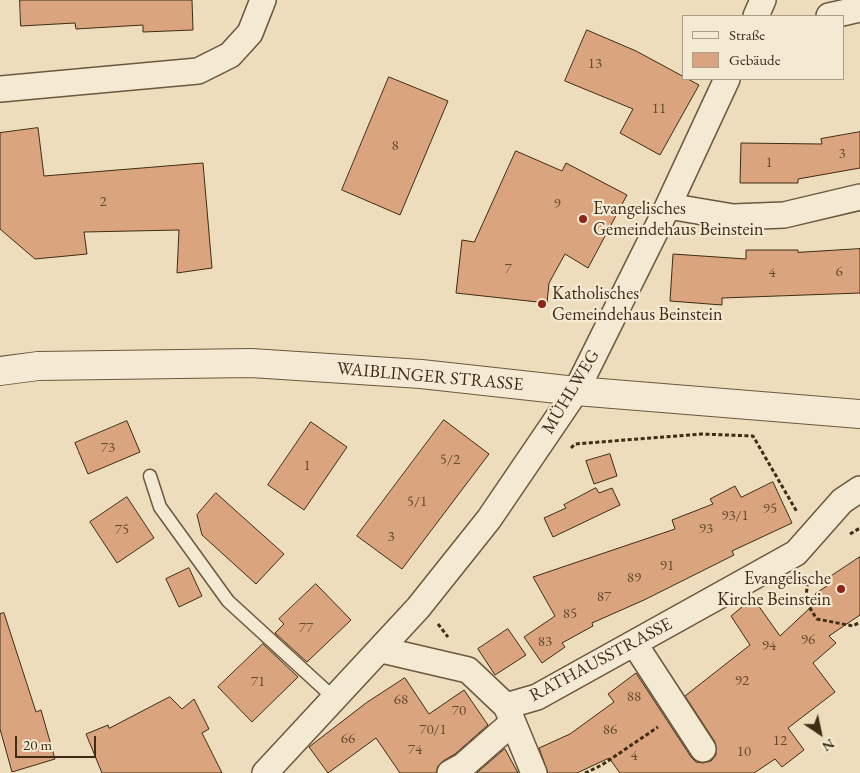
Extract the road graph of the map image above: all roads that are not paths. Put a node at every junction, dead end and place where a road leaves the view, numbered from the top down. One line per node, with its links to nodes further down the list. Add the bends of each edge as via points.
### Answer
1 (263, 0): 7 (street, via 250,33 230,55 198,71)
2 (763, 0): 4 (street)
3 (860, 10): 5 (street)
4 (756, 15)
5 (834, 15)
6 (727, 80): 9 (street, MÜHLWEG)
7 (0, 89)
8 (860, 197): 9 (street, via 784,215 733,217)
9 (668, 206): 11 (street, MÜHLWEG)
10 (0, 371): 11 (street, WAIBLINGER STRASSE, via 38,366 251,363 421,374)
11 (576, 390): 12 (street, WAIBLINGER STRASSE); 16 (street, MÜHLWEG, via 489,519)
12 (860, 414)
13 (150, 476): 17 (lane, via 160,508 228,601)
14 (860, 489): 15 (street, RATHAUSSTRASSE, via 842,501 796,553)
15 (634, 643): 18 (street, RATHAUSSTRASSE); 19 (street)
16 (382, 650): 17 (street); 18 (street, via 468,670)
17 (334, 698): 20 (street)
18 (509, 715): 21 (street, RATHAUSSTRASSE, via 463,766); 22 (street)
19 (703, 749)
20 (265, 773)
21 (450, 773)
22 (534, 773)

